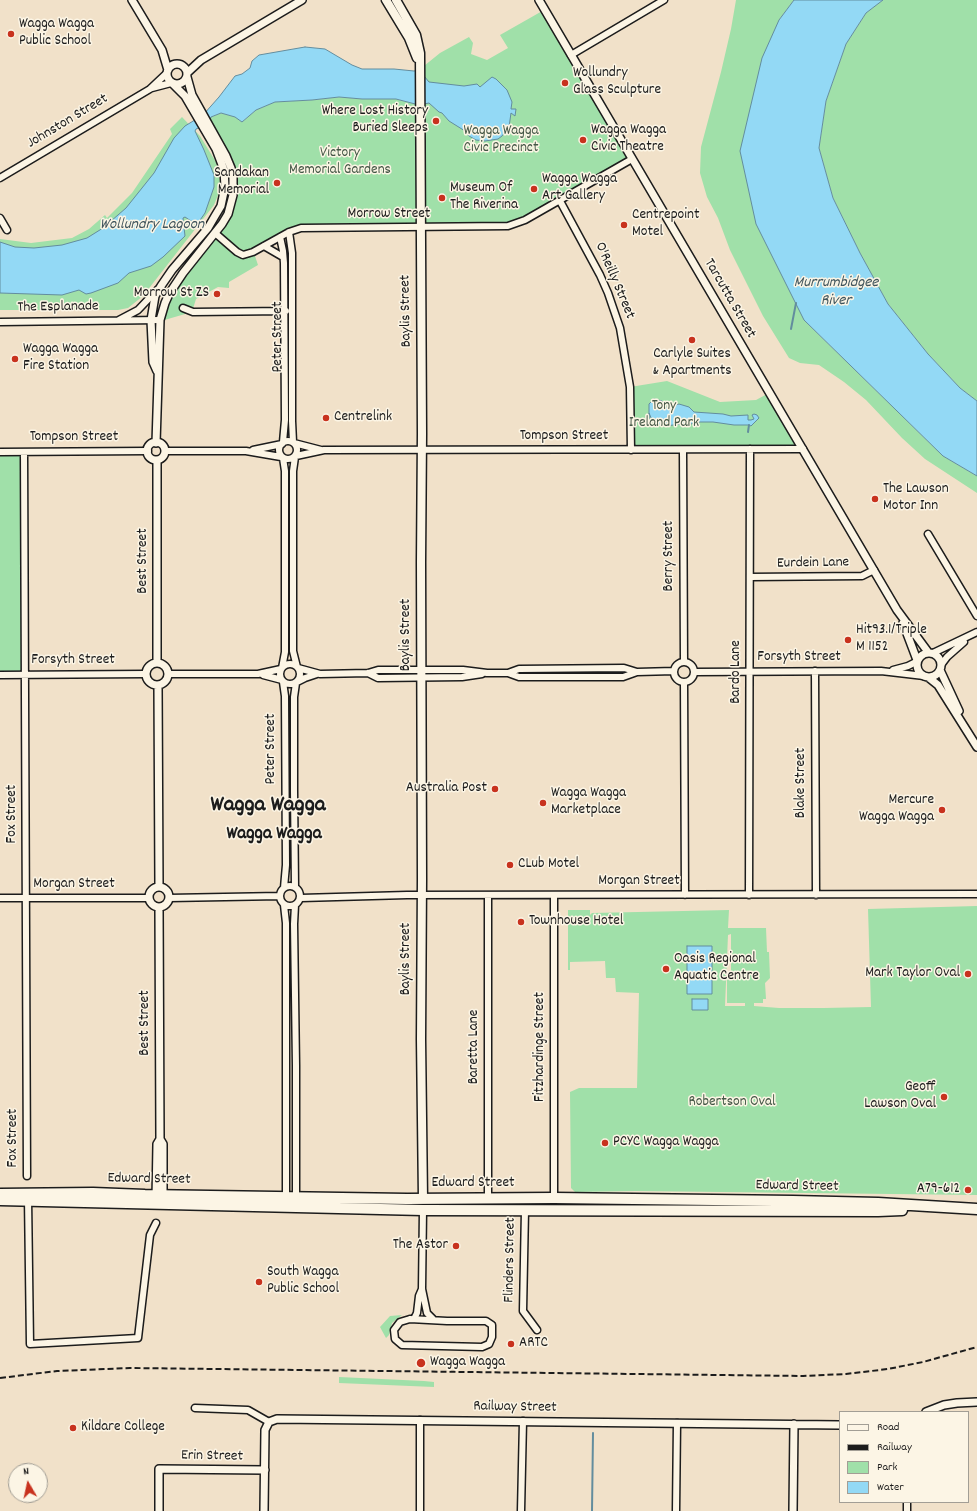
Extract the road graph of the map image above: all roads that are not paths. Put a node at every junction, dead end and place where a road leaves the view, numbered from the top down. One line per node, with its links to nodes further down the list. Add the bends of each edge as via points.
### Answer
1 (132, 0): 7 (street)
2 (302, 0): 9 (street)
3 (386, 0): 11 (main road, via 412,44)
4 (396, 0): 11 (main road, via 418,41)
5 (539, 0): 8 (street, Tarcutta Street)
6 (664, 0): 8 (street)
7 (162, 50): 10 (street); 12 (street)
8 (571, 55): 18 (street, Tarcutta Street)
9 (200, 60): 10 (street); 13 (street)
10 (179, 65): 12 (street, via 171,66); 13 (street, via 184,67)
11 (419, 70): 23 (main road, Baylis Street)
12 (168, 72): 14 (street, via 168,78); 15 (street, Johnston Street)
13 (187, 75): 14 (street, via 180,84); 16 (street)
14 (172, 83): 15 (street, Johnston Street); 16 (street)
15 (150, 89): 19 (street, Johnston Street)
16 (200, 116): 17 (street)
17 (206, 125): 22 (street, via 226,178 221,206); 26 (street, via 229,162 234,186 228,214)
18 (632, 159): 20 (street, Morrow Street); 47 (street, Tarcutta Street)
19 (0, 178)
20 (560, 201): 23 (street, Morrow Street, via 508,226); 50 (street, O'Reilly Street, via 595,264 620,328 630,387)
21 (0, 218): 24 (street)
22 (208, 228): 26 (street); 30 (street)
23 (420, 228): 25 (street, Morrow Street, via 307,228); 49 (main road, Baylis Street)
24 (7, 230)
25 (289, 232): 27 (street, Morrow Street); 33 (street, Peter Street, via 292,253)
26 (215, 233): 28 (street, Morrow Street, via 243,255); 35 (street, via 169,294)
27 (280, 237): 28 (street, Morrow Street); 29 (street, Peter Street)
28 (264, 246): 29 (street)
29 (283, 257): 32 (street, Peter Street)
30 (161, 286): 34 (street, via 153,303); 36 (street, The Esplanade, via 138,310)
31 (183, 308): 32 (street, via 193,312)
32 (284, 311): 33 (street); 38 (street, Peter Street)
33 (292, 311): 39 (street, Peter Street)
34 (151, 320): 35 (street, The Esplanade); 36 (street, The Esplanade); 40 (street, via 153,362)
35 (160, 320): 40 (street)
36 (117, 321): 37 (street, The Esplanade)
37 (0, 322)
38 (284, 360): 39 (street); 41 (street, Peter Street)
39 (292, 360): 42 (street, Peter Street)
40 (157, 371): 43 (street)
41 (285, 391): 42 (street); 44 (street, Peter Street)
42 (292, 391): 45 (street, Peter Street)
43 (156, 443): 52 (street, via 150,446); 53 (street, via 161,444)
44 (283, 443): 45 (street); 54 (street); 58 (street, via 279,449)
45 (294, 443): 48 (street, Tompson Street); 57 (street, via 298,451)
46 (750, 449): 47 (street, Tompson Street); 51 (street, Tompson Street); 66 (street, Bardo Lane)
47 (803, 449): 65 (street, Tarcutta Street)
48 (324, 450): 49 (street, Tompson Street); 57 (street, Tompson Street)
49 (421, 450): 50 (street, Tompson Street); 90 (main road, Baylis Street)
50 (631, 450): 51 (street, Tompson Street)
51 (683, 450): 76 (street, Berry Street)
52 (148, 451): 56 (street, Tompson Street); 59 (street, via 151,458)
53 (165, 451): 54 (street); 59 (street, via 162,458)
54 (246, 451): 58 (street)
55 (0, 452): 56 (street, Tompson Street)
56 (24, 452): 92 (street, Fox Street)
57 (296, 457): 58 (street, via 289,460); 61 (street, via 293,470)
58 (282, 458): 60 (street, via 285,470)
59 (157, 460): 77 (street, Best Street)
60 (284, 510): 61 (street); 63 (street)
61 (293, 510): 64 (street)
62 (928, 534): 72 (street)
63 (285, 542): 64 (street); 67 (street)
64 (293, 542): 68 (street)
65 (874, 570): 66 (street, Eurdein Lane, via 862,576); 69 (street, Tarcutta Street)
66 (750, 577): 85 (street, Bardo Lane)
67 (285, 582): 68 (street); 71 (street)
68 (294, 582): 70 (street)
69 (898, 610): 74 (street, Tarcutta Street); 75 (street, Tarcutta Street)
70 (294, 614): 71 (street); 78 (street, via 294,652)
71 (285, 615): 80 (street, via 285,652)
72 (977, 616)
73 (975, 633): 74 (street); 79 (street, via 952,651)
74 (930, 652): 75 (street, via 922,654); 79 (street, via 939,658)
75 (917, 661): 83 (street, Forsyth Street, via 899,669); 93 (street, via 917,669)
76 (684, 662): 81 (street, via 678,664); 84 (street, via 690,664)
77 (157, 663): 86 (street, via 148,667); 87 (street, via 164,665)
78 (298, 667): 80 (street, via 292,664); 89 (street); 96 (street, via 300,674)
79 (941, 668): 93 (street, via 935,675); 100 (street)
80 (282, 669): 88 (street); 94 (street)
81 (674, 671): 90 (street, via 637,672 624,668 519,669 508,673 463,670); 95 (street, via 675,678)
82 (815, 671): 83 (street, Forsyth Street); 85 (street, Forsyth Street); 115 (street, Blake Street)
83 (881, 671): 93 (street, Forsyth Street)
84 (694, 672): 85 (street, Forsyth Street); 95 (street, via 692,678)
85 (750, 672): 114 (street, Bardo Lane)
86 (146, 674): 92 (street, Forsyth Street); 97 (street, via 151,683)
87 (168, 674): 88 (street); 97 (street, via 166,680)
88 (258, 674): 94 (street)
89 (320, 674): 90 (street, via 368,673 378,670); 96 (street)
90 (422, 674): 112 (main road, Baylis Street)
91 (0, 675): 92 (street, Forsyth Street)
92 (25, 675): 120 (street, Fox Street)
93 (926, 677): 100 (street, via 938,685)
94 (282, 681): 96 (street, via 291,685); 98 (street, Peter Street, via 285,696)
95 (684, 682): 113 (street)
96 (296, 683): 99 (street, Peter Street)
97 (158, 685): 108 (street)
98 (285, 730): 99 (street); 102 (street, Peter Street)
99 (294, 730): 103 (street, Peter Street)
100 (970, 735): 101 (street)
101 (977, 747)
102 (286, 764): 103 (street); 104 (street, Peter Street)
103 (294, 764): 105 (street, Peter Street)
104 (286, 804): 105 (street); 106 (street, Peter Street)
105 (294, 804): 107 (street, Peter Street)
106 (286, 836): 107 (street); 110 (street, Peter Street)
107 (294, 836): 109 (street, Peter Street)
108 (159, 887): 121 (street, via 150,891); 122 (street, via 167,891)
109 (295, 887): 110 (street); 123 (street, via 300,891)
110 (284, 888): 116 (street)
111 (977, 894): 115 (street, Morgan Street)
112 (422, 895): 117 (street, Morgan Street); 123 (street, Morgan Street); 144 (main road, Baylis Street)
113 (685, 895): 114 (street, Morgan Street); 118 (street, Morgan Street)
114 (749, 895): 115 (street, Morgan Street)
115 (816, 895)
116 (280, 896): 122 (street); 124 (street)
117 (488, 896): 118 (street, Morgan Street); 145 (street, Baretta Lane)
118 (554, 896): 143 (street, Fitzhardinge Street)
119 (0, 898): 120 (street, Morgan Street)
120 (26, 898): 121 (street, Morgan Street); 139 (street, Fox Street)
121 (148, 898): 126 (street, via 150,904)
122 (169, 898): 126 (street, via 167,904)
123 (301, 898): 125 (street)
124 (284, 904): 125 (street, via 289,907); 127 (street)
125 (295, 905): 128 (street)
126 (158, 908): 147 (street, Best Street, via 160,1139 156,1144)
127 (286, 952): 128 (street); 129 (street)
128 (294, 952): 130 (street)
129 (286, 989): 130 (street); 132 (street)
130 (295, 989): 131 (street)
131 (296, 1029): 132 (street); 134 (street)
132 (286, 1030): 133 (street)
133 (286, 1066): 134 (street); 135 (street)
134 (296, 1066): 136 (street)
135 (286, 1106): 136 (street); 137 (street)
136 (296, 1106): 138 (street)
137 (286, 1143): 138 (street); 141 (street)
138 (296, 1143): 141 (street)
139 (27, 1176)
140 (0, 1194): 142 (highway, Edward Street)
141 (291, 1197): 144 (highway, Edward Street); 147 (highway, Edward Street)
142 (28, 1198): 146 (highway, Edward Street); 147 (highway, Edward Street, via 93,1193); 153 (street, via 30,1344 138,1338 150,1235)
143 (554, 1198): 145 (highway, Edward Street); 148 (highway, Edward Street, via 870,1203); 152 (highway)
144 (423, 1199): 145 (highway, Edward Street); 150 (highway)
145 (488, 1199)
146 (0, 1200)
147 (160, 1200): 150 (highway, Edward Street)
148 (946, 1208): 149 (highway, Edward Street); 152 (highway, Edward Street, via 878,1211)
149 (977, 1209)
150 (423, 1210): 151 (highway, Edward Street); 154 (street)
151 (525, 1210): 152 (highway, Edward Street); 157 (street, Flinders Street, via 523,1311)
152 (554, 1210)
153 (156, 1223)
154 (422, 1289): 155 (street); 156 (street, via 427,1311)
155 (414, 1319): 156 (street); 156 (street, via 402,1320 395,1327 394,1336 400,1344 482,1347 489,1344 492,1338 492,1326 486,1321)
156 (433, 1319)
157 (537, 1330)
158 (977, 1402): 160 (street, via 944,1405)
159 (195, 1408): 163 (street, via 248,1410)
160 (929, 1411)
161 (420, 1420): 162 (street, Railway Street); 163 (street, Railway Street, via 282,1418); 170 (street)
162 (523, 1421): 164 (street, Railway Street); 171 (street)
163 (269, 1422): 167 (street, via 265,1430)
164 (677, 1423): 165 (street, Railway Street); 172 (street)
165 (794, 1424): 166 (street, Railway Street); 173 (street)
166 (839, 1425)
167 (264, 1470): 168 (street, Erin Street, via 159,1469); 169 (street)
168 (159, 1511)
169 (264, 1511)
170 (420, 1511)
171 (521, 1511)
172 (676, 1511)
173 (793, 1511)

